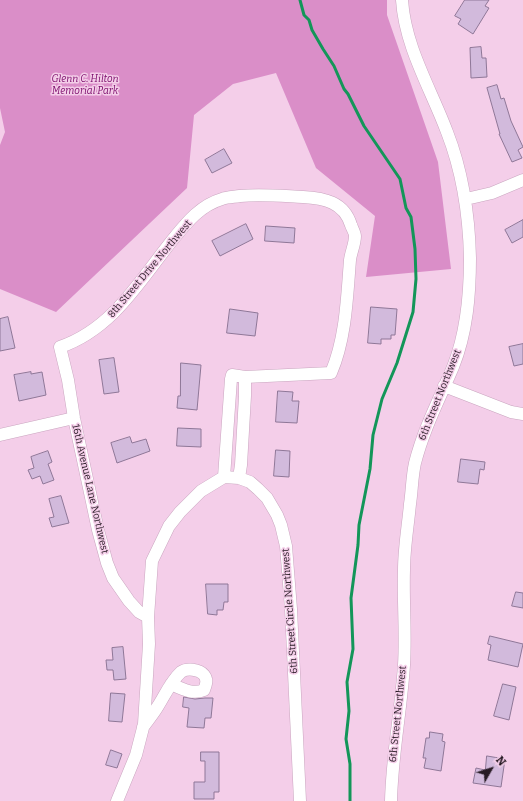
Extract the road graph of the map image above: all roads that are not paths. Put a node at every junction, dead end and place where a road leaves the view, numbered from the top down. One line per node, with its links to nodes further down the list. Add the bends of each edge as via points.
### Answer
1 (402, 0): 3 (street, 6th Street Northwest, via 407,33 452,145)
2 (523, 180): 3 (street, via 492,193)
3 (466, 199): 6 (street, 6th Street Northwest, via 470,257 467,313 460,346)
4 (60, 347): 5 (street, 8th Street Drive Northwest, via 90,333 109,318 195,214 214,201 253,194 309,197 331,201 348,216 355,236 345,319 337,360 331,373); 8 (street, 16th Avenue Lane Northwest)
5 (245, 377): 10 (street, via 232,375); 11 (street, via 246,396)
6 (444, 386): 7 (street, via 511,412); 17 (street, 6th Street Northwest, via 430,418 415,465 405,543 404,666)
7 (523, 414)
8 (74, 418): 9 (street); 12 (street, 16th Avenue Lane Northwest, via 107,563 129,601)
9 (0, 435)
10 (224, 477): 11 (street, 6th Street Circle Northwest); 12 (street, via 201,491 169,526 152,561)
11 (239, 478): 16 (street, 6th Street Circle Northwest, via 250,482 267,498 281,525 286,546)
12 (148, 617): 14 (street, via 149,644)
13 (172, 684): 14 (street)
14 (143, 728): 15 (street, via 136,755)
15 (117, 801)
16 (300, 801)
17 (391, 801)

